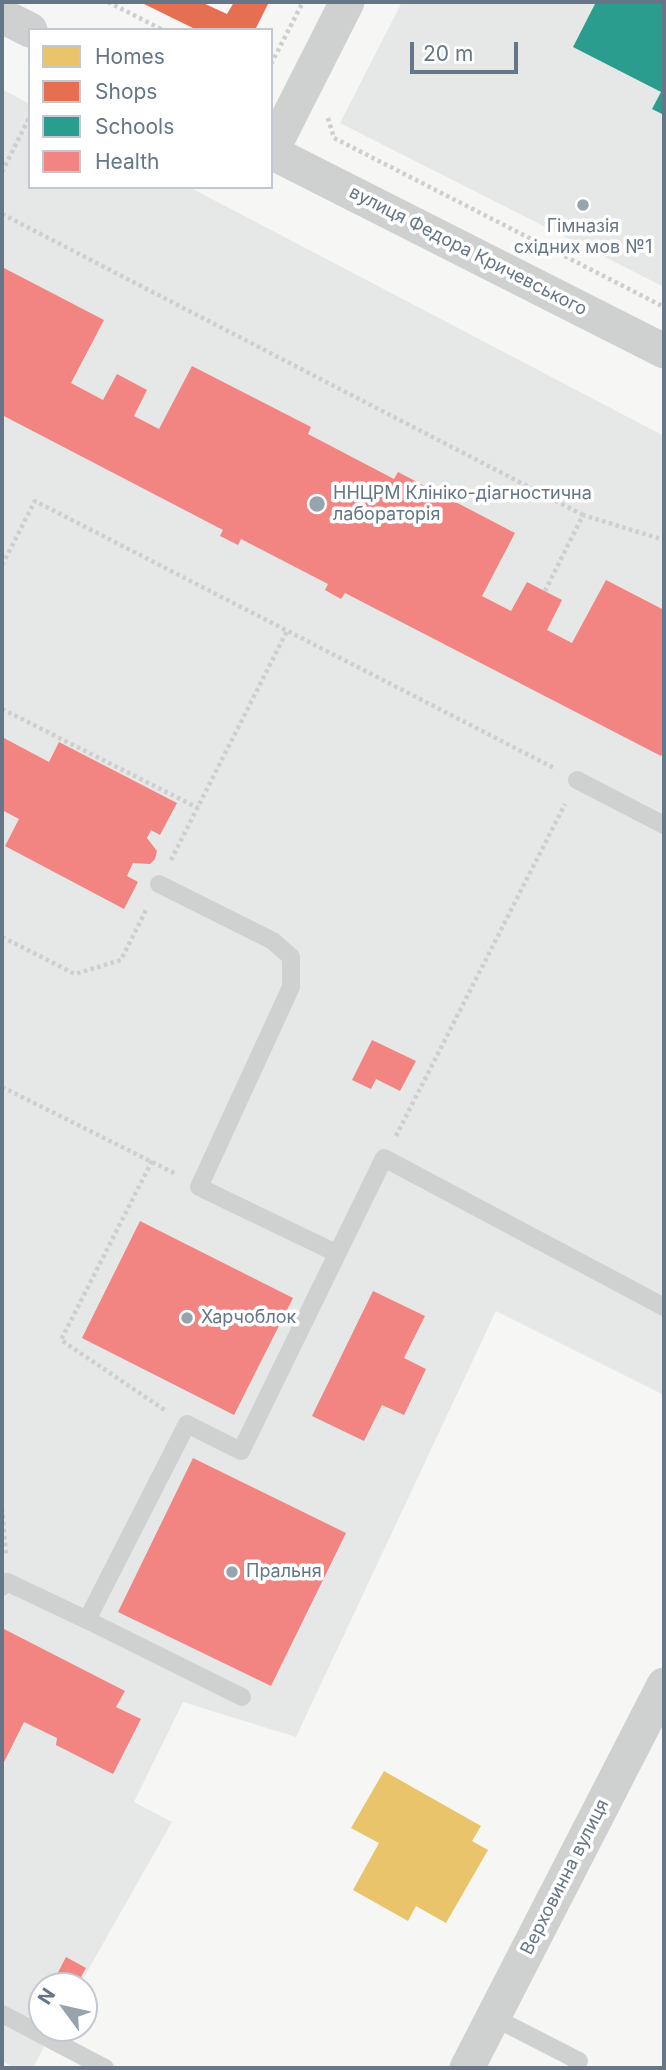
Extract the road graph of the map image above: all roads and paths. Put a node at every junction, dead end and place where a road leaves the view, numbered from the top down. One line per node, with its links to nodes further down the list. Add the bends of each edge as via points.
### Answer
1 (108, 2): 5 (path)
2 (303, 2): 7 (path)
3 (347, 2): 10 (street)
4 (2, 16): 6 (street)
5 (159, 28)
6 (28, 29)
7 (273, 60)
8 (326, 112): 14 (path, via 334,138)
9 (28, 120): 12 (path)
10 (273, 148)
11 (273, 153): 15 (street, вулиця Федора Кричевського)
12 (2, 172)
13 (2, 214): 16 (path)
14 (664, 307)
15 (664, 351)
16 (583, 515): 17 (path); 19 (path)
17 (664, 540)
18 (2, 565): 20 (path, via 35,501)
19 (545, 591)
20 (287, 631): 22 (path); 23 (path)
21 (2, 709): 23 (path)
22 (577, 780): 24 (lane); 28 (path)
23 (198, 808): 25 (path)
24 (664, 825)
25 (159, 884): 26 (path, via 121,960 75,974); 30 (lane, via 273,941 291,957 290,987)
26 (2, 937)
27 (2, 1087): 29 (path)
28 (384, 1158): 31 (lane); 32 (lane)
29 (152, 1161): 30 (path); 33 (path, via 61,1340)
30 (199, 1187): 31 (lane)
31 (336, 1253): 33 (lane, via 241,1451)
32 (664, 1307)
33 (187, 1424): 36 (lane)
34 (2, 1508): 35 (path)
35 (5, 1585): 36 (lane)
36 (87, 1620): 38 (lane)
37 (664, 1685): 40 (street, Верховинна вулиця)
38 (242, 1697)
39 (2, 2014): 42 (lane)
40 (493, 2017): 41 (lane); 43 (street, Верховинна вулиця)
41 (579, 2061)
42 (105, 2068)
43 (467, 2068)

